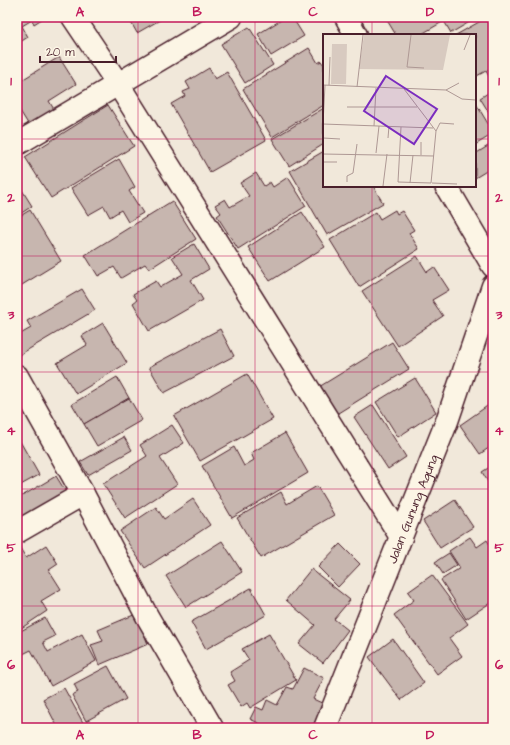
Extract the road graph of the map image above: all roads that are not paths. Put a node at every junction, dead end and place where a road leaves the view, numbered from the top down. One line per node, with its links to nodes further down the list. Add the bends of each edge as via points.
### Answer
1 (73, 17): 5 (street)
2 (231, 17): 5 (street)
3 (346, 17): 4 (street)
4 (355, 34)
5 (118, 84): 6 (street); 13 (street)
6 (17, 144)
7 (447, 187): 8 (street)
8 (493, 266)
9 (493, 286): 13 (street, Jalan Gunung Agung, via 447,420)
10 (17, 376): 11 (street)
11 (83, 494): 12 (street); 14 (street)
12 (17, 532)
13 (401, 537): 15 (street, Jalan Gunung Agung)
14 (212, 728)
15 (325, 728)

